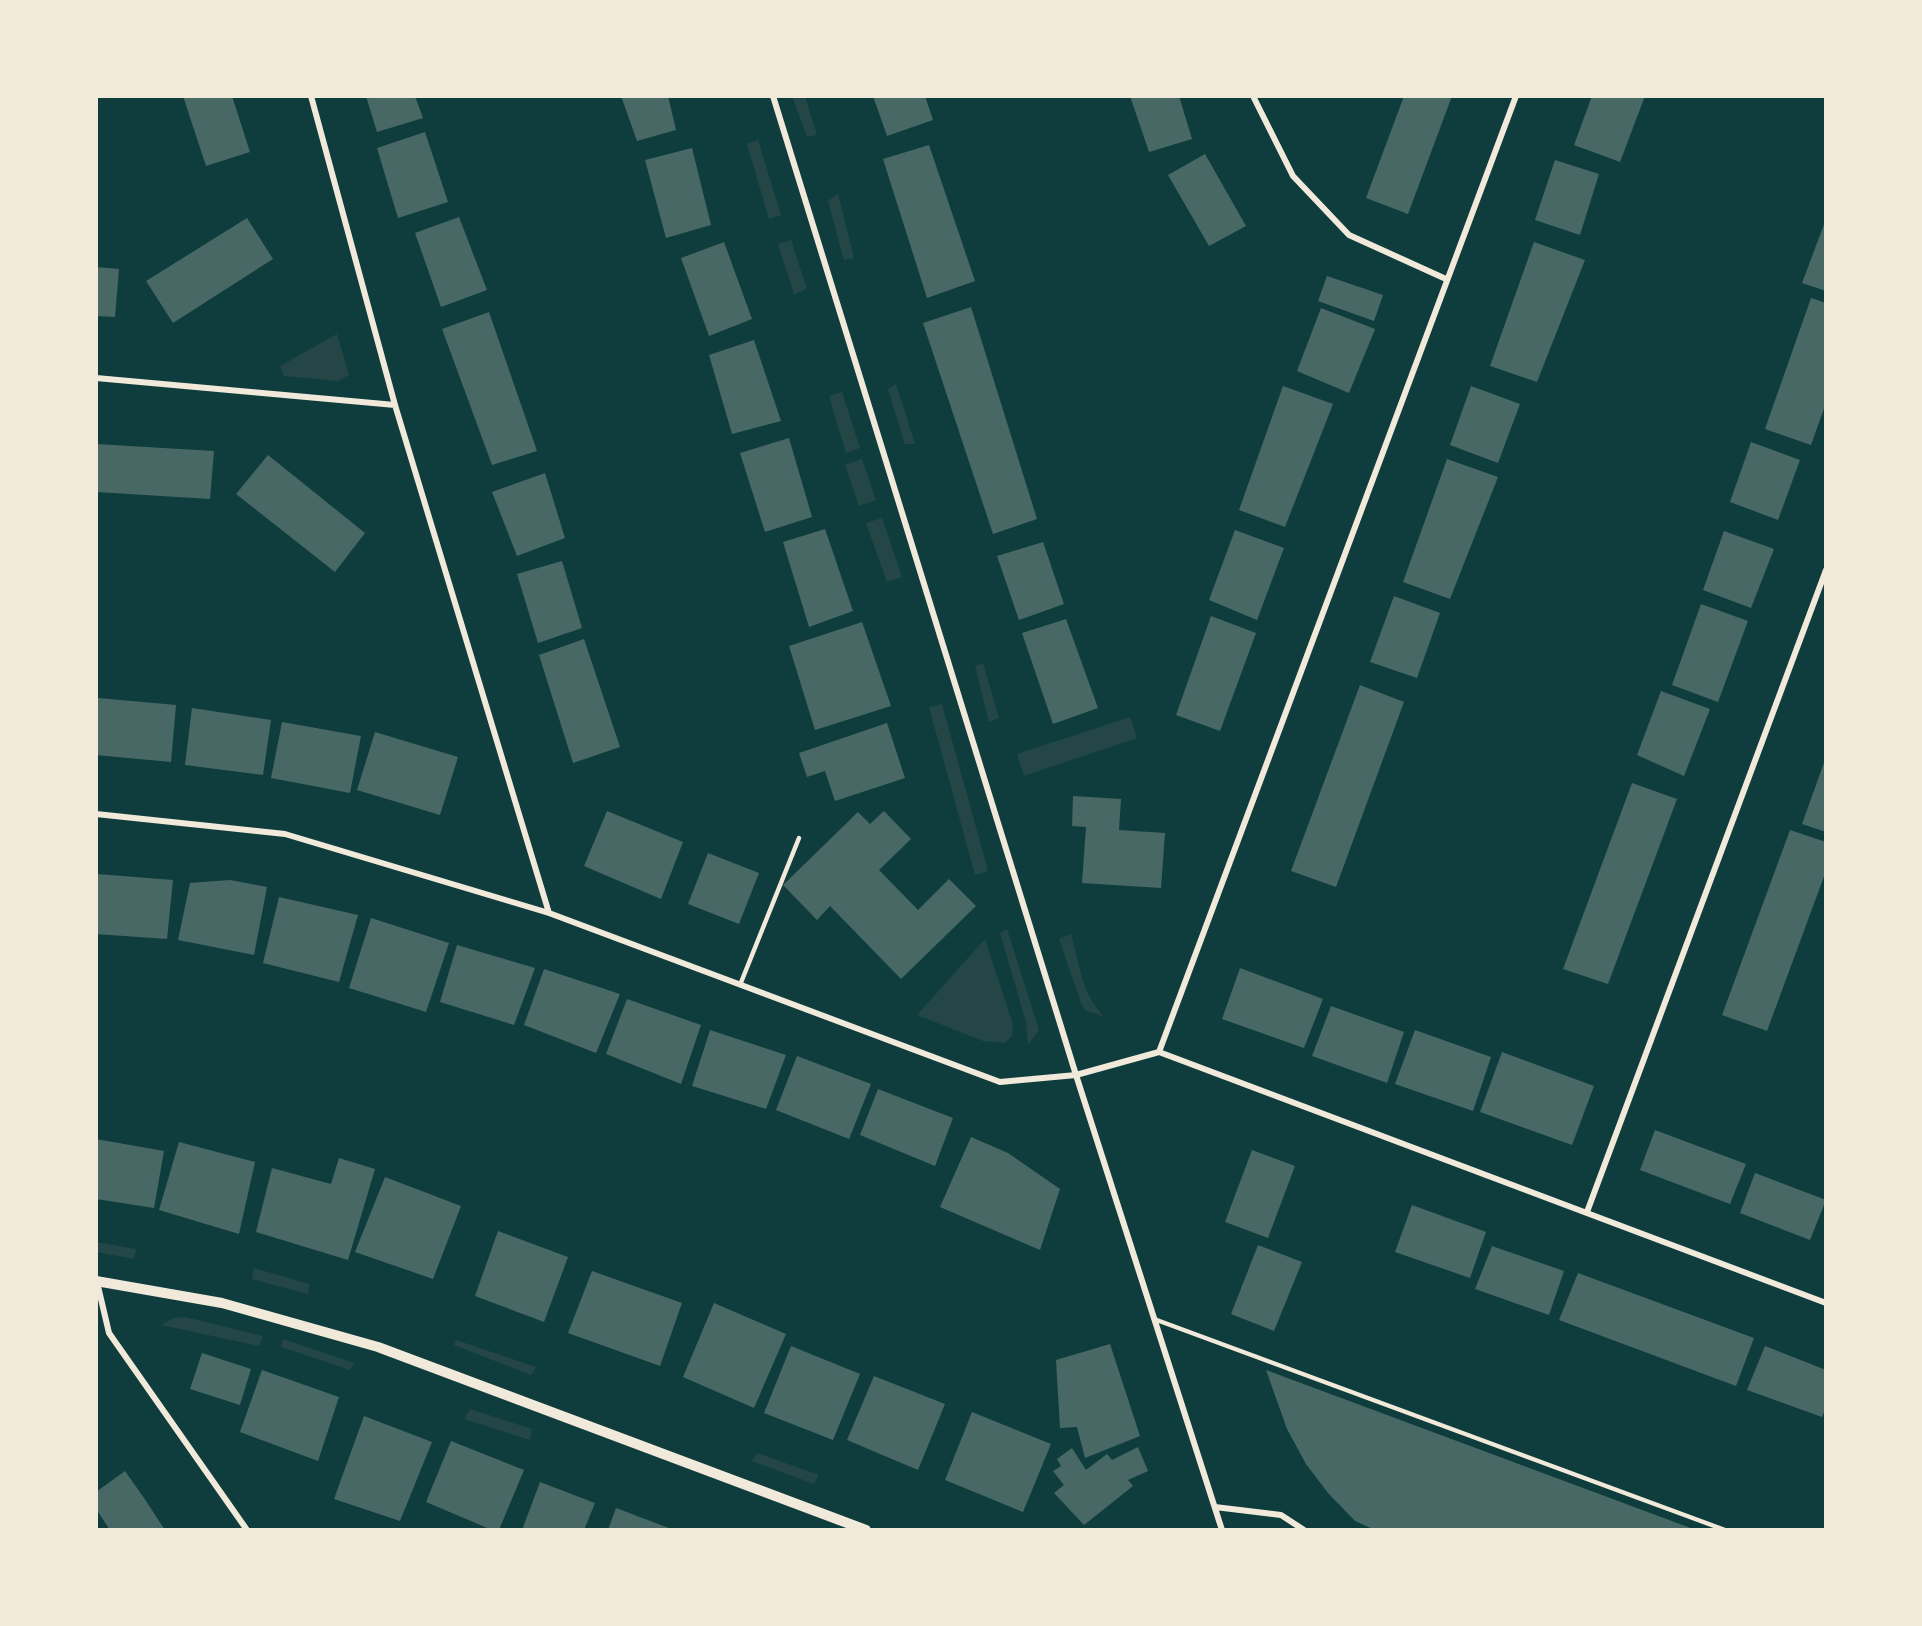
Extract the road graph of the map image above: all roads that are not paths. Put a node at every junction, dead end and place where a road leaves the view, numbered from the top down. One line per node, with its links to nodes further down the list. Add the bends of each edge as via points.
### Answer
1 (311, 96): 7 (street)
2 (773, 96): 14 (street)
3 (1253, 96): 5 (street, via 1293,176 1349,235)
4 (1516, 96): 5 (street)
5 (1446, 279): 13 (street)
6 (96, 378): 7 (street)
7 (395, 405): 11 (street)
8 (1826, 570): 15 (street)
9 (96, 814): 11 (street, via 285,834)
10 (799, 837): 12 (lane)
11 (549, 913): 12 (street)
12 (740, 985): 14 (street, via 999,1082)
13 (1159, 1052): 14 (street); 15 (street)
14 (1076, 1075): 18 (street)
15 (1587, 1212): 17 (street)
16 (97, 1281): 20 (street, via 109,1333); 21 (street, via 222,1303 378,1347)
17 (1826, 1303)
18 (1154, 1319): 19 (street); 24 (lane)
19 (1215, 1507): 22 (street); 23 (street, via 1281,1515)
20 (247, 1530)
21 (866, 1530)
22 (1222, 1530)
23 (1304, 1530)
24 (1725, 1530)

